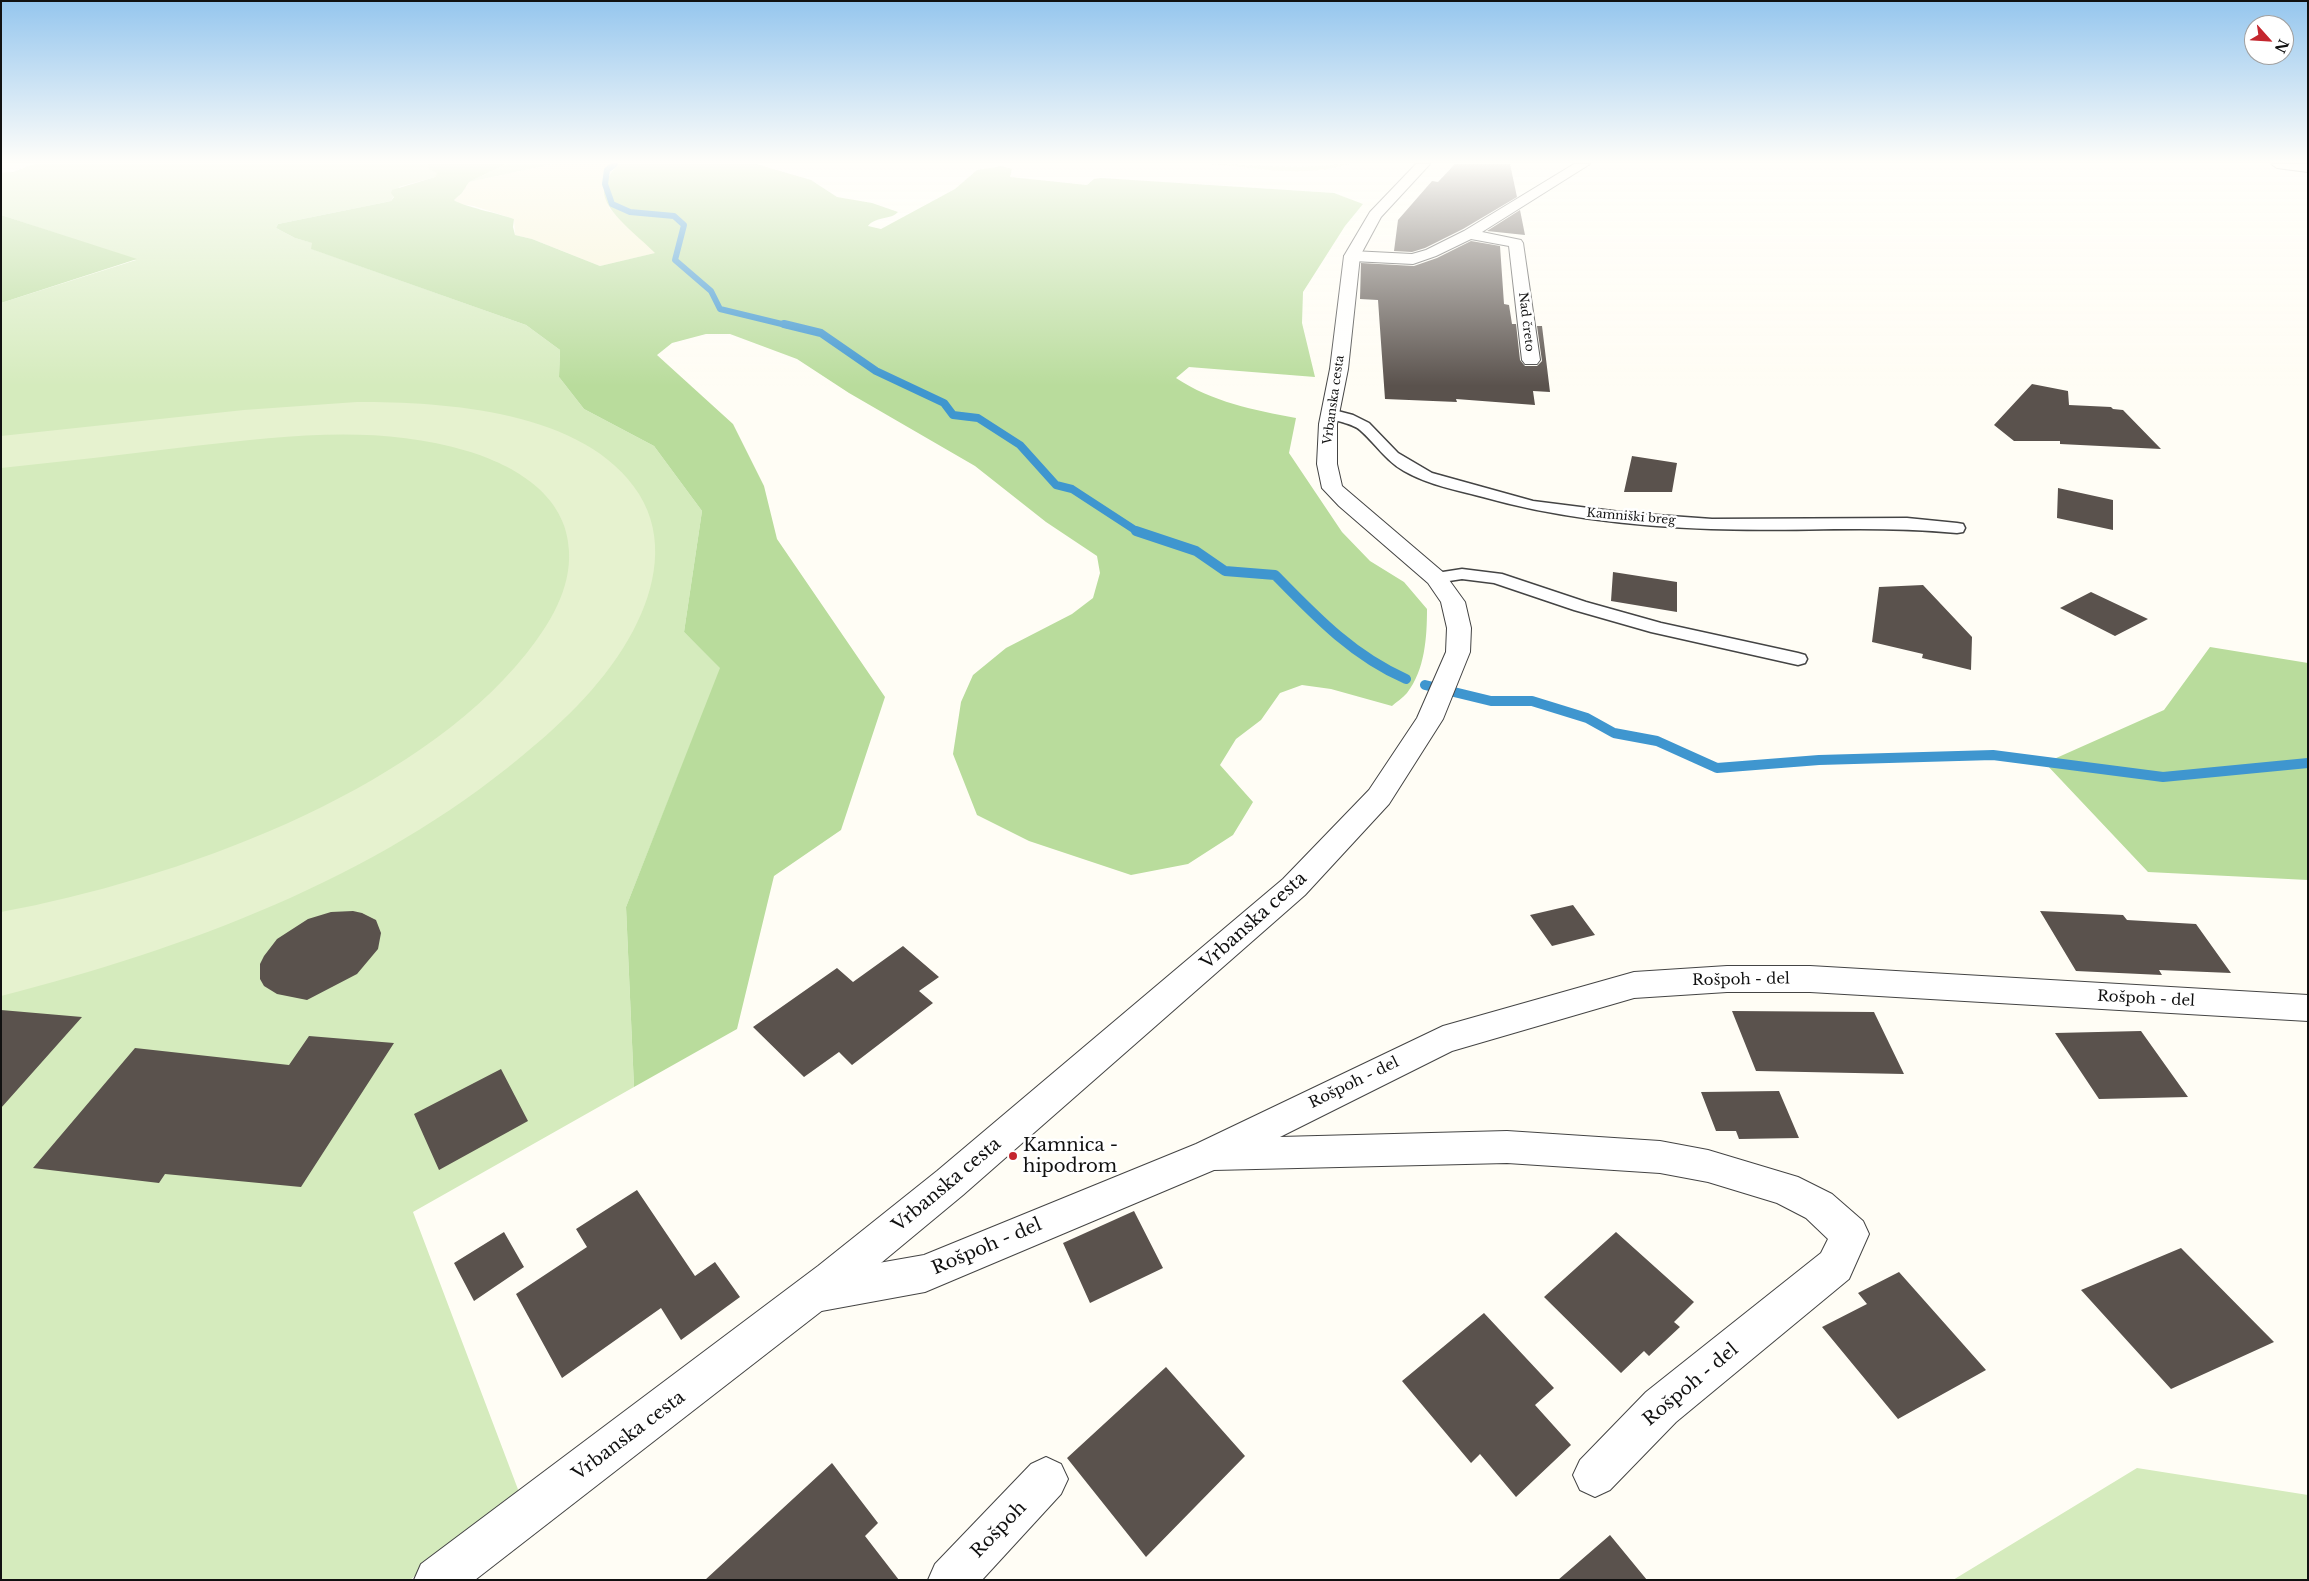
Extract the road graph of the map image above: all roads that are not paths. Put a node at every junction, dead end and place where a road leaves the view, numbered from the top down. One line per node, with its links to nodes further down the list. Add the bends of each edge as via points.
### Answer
1 (1362, 238): 4 (street, Vrbanska cesta)
2 (1461, 238): 4 (street, via 1413,259)
3 (1489, 238): 5 (street, Nad čreto, via 1516,243)
4 (1352, 256): 6 (street, Vrbanska cesta, via 1339,369)
5 (1531, 360)
6 (1330, 412): 7 (lane, Kamniški breg, via 1364,426 1393,456 1426,476 1532,506 1712,524 1908,523); 8 (street, Vrbanska cesta, via 1327,464 1332,488)
7 (1957, 528)
8 (1436, 578): 9 (lane, via 1462,574 1496,578 1657,628); 12 (street, Vrbanska cesta, via 1453,602 1459,628 1458,652 1430,719 1379,797 1294,887 950,1184)
9 (1798, 659)
10 (2308, 1008): 11 (street, Rošpoh - del, via 1810,979 1727,979 1634,985 1442,1040)
11 (1209, 1155): 12 (street, Rošpoh - del, via 925,1273); 13 (street, Rošpoh - del, via 1507,1147 1660,1157 1708,1166 1785,1189 1819,1206 1850,1234 1835,1266 1660,1407)
12 (814, 1293): 15 (street, Vrbanska cesta)
13 (1595, 1475)
14 (1046, 1480): 16 (street, Rošpoh)
15 (437, 1580)
16 (951, 1580)

